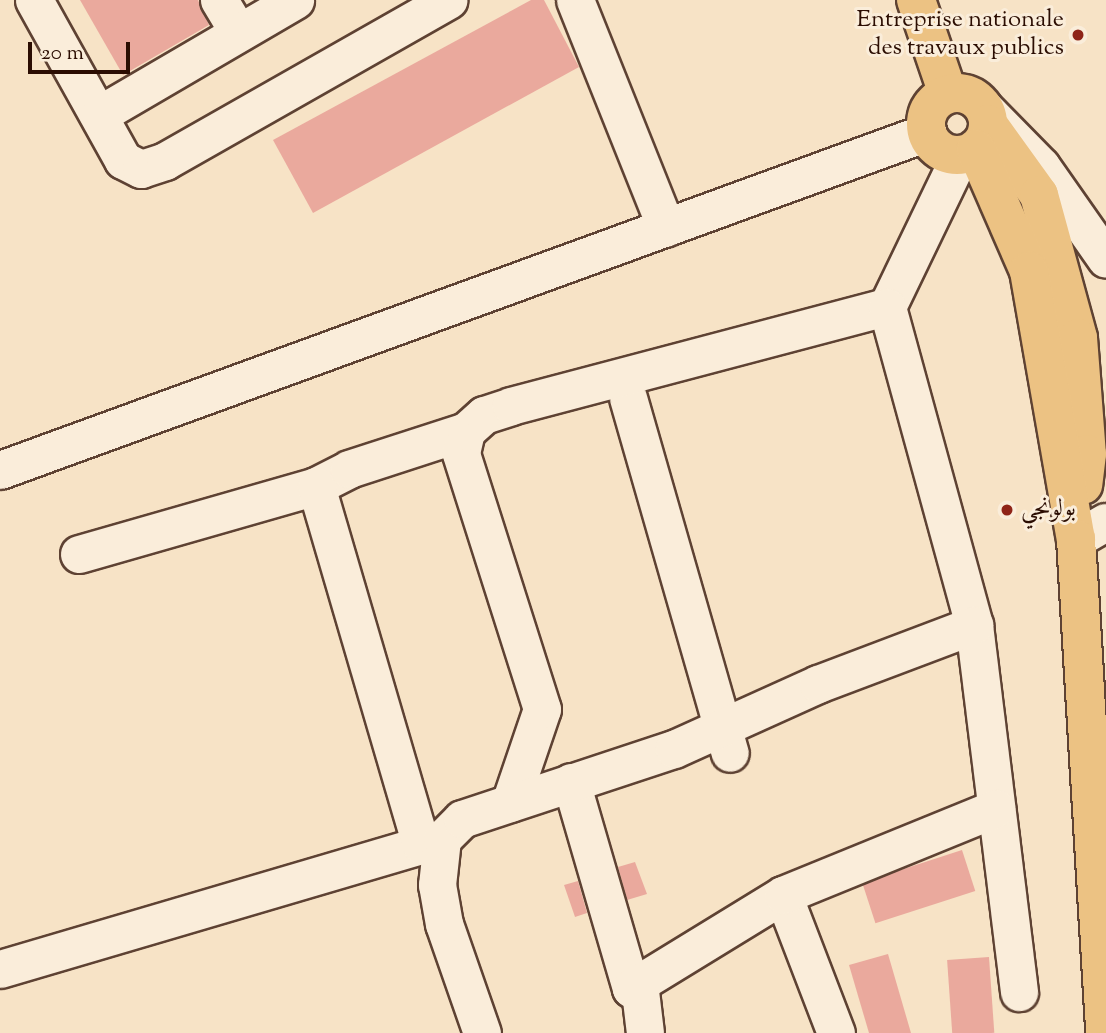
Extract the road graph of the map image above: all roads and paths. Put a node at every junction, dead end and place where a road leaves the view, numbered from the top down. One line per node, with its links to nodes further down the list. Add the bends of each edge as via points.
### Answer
1 (34, 0): 8 (street)
2 (219, 0): 7 (street)
3 (295, 0): 7 (street)
4 (448, 0): 8 (street, via 165,161 141,169 123,160)
5 (575, 0): 11 (street)
6 (916, 0): 9 (main road)
7 (238, 32): 8 (street)
8 (100, 114)
9 (971, 126): 10 (main road, via 943,151); 12 (street, via 1041,166); 13 (street); 18 (main road, via 1029,271)
10 (928, 132): 11 (street)
11 (666, 227): 16 (street)
12 (1106, 259)
13 (887, 307): 15 (street, via 511,406 484,415); 20 (street)
14 (628, 398): 21 (street)
15 (466, 430): 17 (street, via 349,469); 23 (street, via 461,453 542,709)
16 (0, 470)
17 (316, 485): 19 (street); 25 (street); 27 (street, via 421,845)
18 (1091, 530): 33 (main road)
19 (79, 554)
20 (974, 625): 21 (street, via 818,684); 24 (street)
21 (725, 741): 22 (street, via 674,749)
22 (572, 782): 23 (street); 28 (street)
23 (510, 803): 25 (street, via 461,819)
24 (996, 808): 26 (street); 29 (street)
25 (442, 839): 30 (street, via 436,863 444,923)
26 (783, 895): 28 (street); 32 (street)
27 (0, 969)
28 (631, 988): 31 (street, via 640,991)
29 (1019, 992)
30 (482, 1033)
31 (645, 1033)
32 (836, 1033)
33 (1105, 1033)

